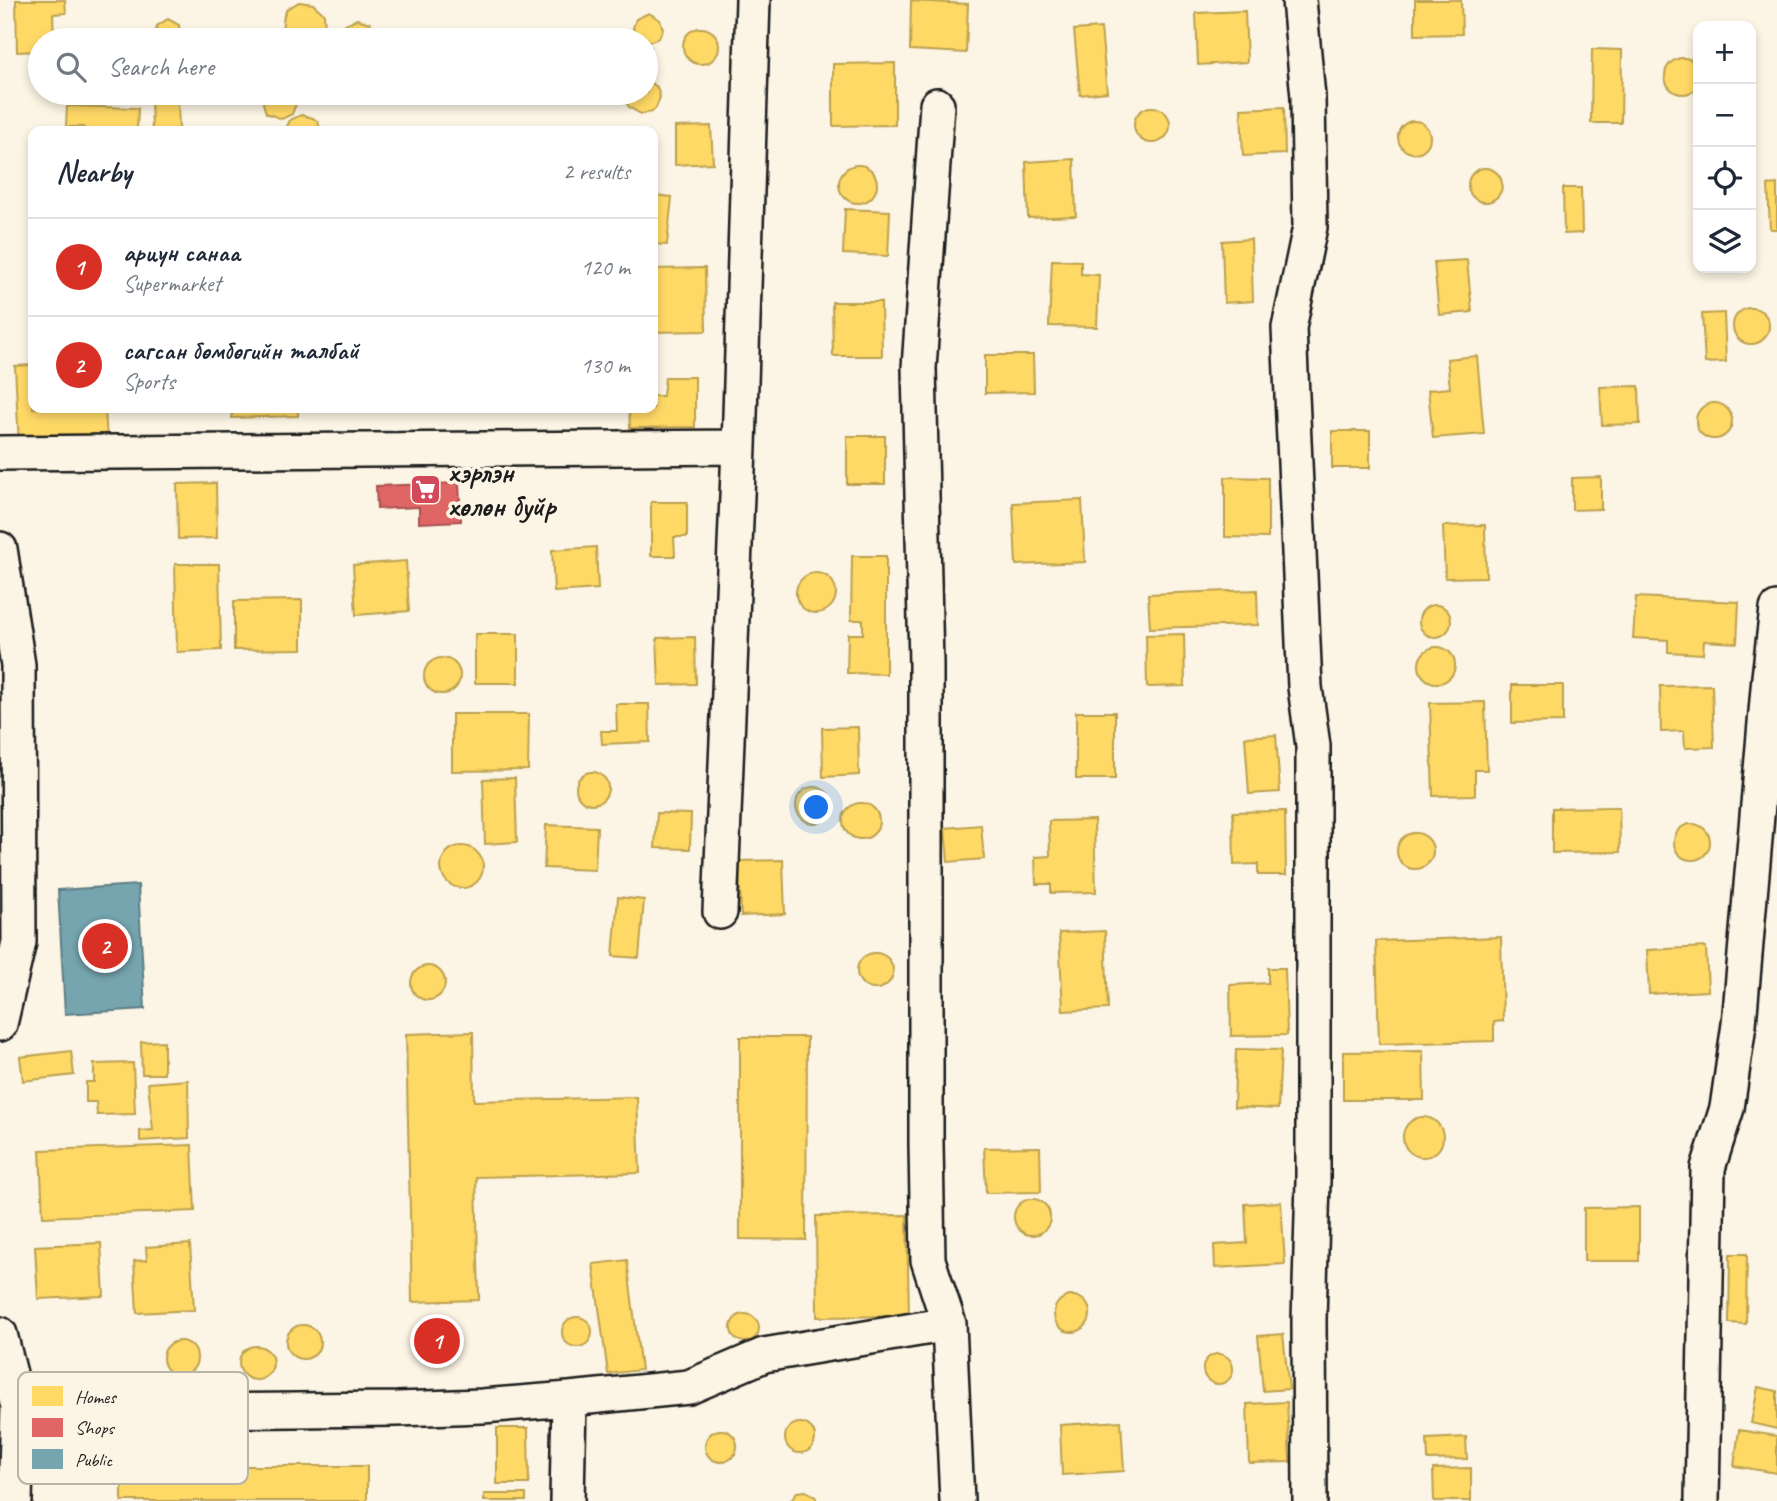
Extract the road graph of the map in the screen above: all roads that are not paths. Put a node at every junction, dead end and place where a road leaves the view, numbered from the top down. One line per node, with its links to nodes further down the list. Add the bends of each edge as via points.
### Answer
1 (752, 0): 4 (street)
2 (1299, 0): 19 (street, via 1308,97 1310,227 1289,328 1305,687 1313,746)
3 (937, 105): 11 (street, via 919,368 926,664 926,1144 928,1260)
4 (739, 447): 5 (street); 9 (street)
5 (0, 453)
6 (0, 549): 8 (street)
7 (1777, 609): 20 (street, via 1739,1024 1727,1108 1708,1168)
8 (9, 666): 10 (street, via 19,942)
9 (720, 912)
10 (0, 1024)
11 (949, 1324): 13 (street, via 764,1355 689,1387); 18 (street)
12 (0, 1334): 14 (street)
13 (569, 1399): 15 (street, via 482,1406); 17 (street)
14 (18, 1406): 16 (street)
15 (248, 1410)
16 (15, 1501)
17 (567, 1501)
18 (957, 1501)
19 (1310, 1501)
20 (1702, 1501)

